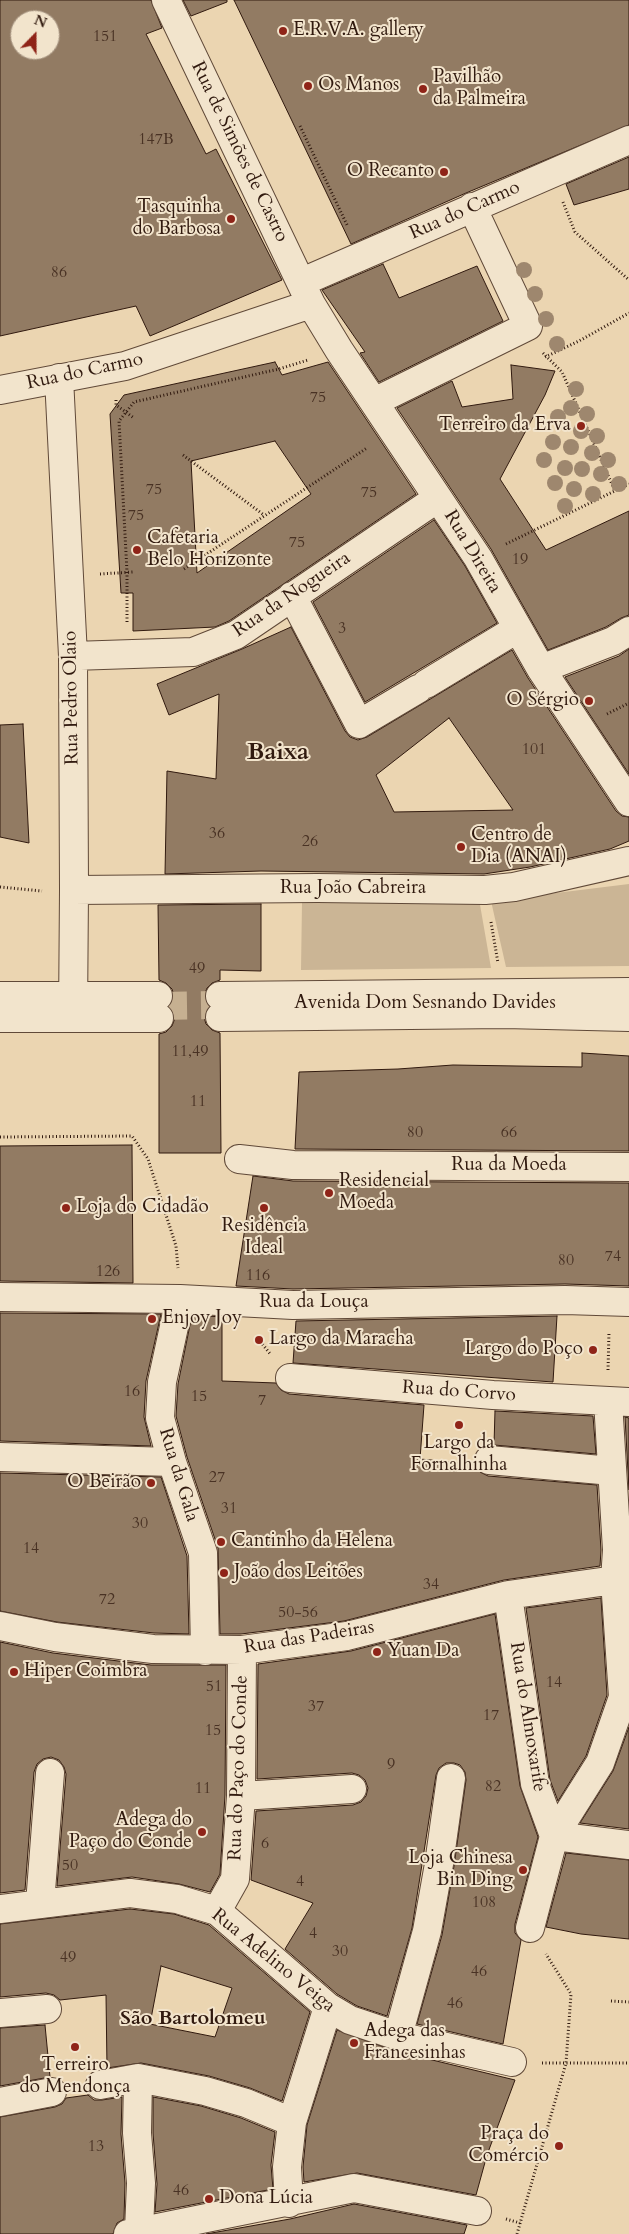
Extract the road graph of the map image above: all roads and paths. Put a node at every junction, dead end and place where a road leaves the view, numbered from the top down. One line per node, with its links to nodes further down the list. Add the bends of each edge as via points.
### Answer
1 (166, 0): 8 (street, Rua de Simões de Castro)
2 (300, 126): 6 (path)
3 (629, 140): 4 (street, Rua do Carmo)
4 (551, 173): 5 (street, Rua do Carmo); 7 (path, via 575,232)
5 (472, 207): 8 (street, Rua do Carmo); 10 (street)
6 (352, 233)
7 (629, 280)
8 (307, 293): 13 (street, Rua do Carmo, via 125,366); 15 (street, Rua Direita)
9 (629, 313): 11 (path)
10 (528, 326): 11 (path); 15 (street)
11 (545, 357): 22 (path, via 562,372)
12 (279, 369): 17 (path, via 134,402)
13 (59, 378): 14 (street, Rua do Carmo); 34 (street, Rua Pedro Olaio)
14 (0, 390)
15 (374, 402): 19 (street, Rua Direita)
16 (116, 405): 17 (path)
17 (126, 412): 18 (path); 27 (path, via 120,421)
18 (134, 418)
19 (393, 430): 23 (street, Rua Direita); 24 (path)
20 (183, 455): 24 (path)
21 (629, 484): 22 (path)
22 (615, 491): 25 (path)
23 (438, 498): 25 (street, Rua Direita); 31 (street, Rua da Nogueira)
24 (264, 515): 26 (path)
25 (478, 558): 32 (street, Rua Direita)
26 (184, 569)
27 (127, 572): 28 (path); 29 (path); 30 (path)
28 (132, 572)
29 (120, 573)
30 (127, 593)
31 (292, 596): 32 (street, via 359,724); 34 (street, Rua da Nogueira, via 236,635 193,652)
32 (517, 630): 35 (street, Rua Direita)
33 (629, 631): 35 (street, via 613,641)
34 (73, 656): 39 (street, Rua Pedro Olaio)
35 (541, 669): 36 (street, Rua Direita)
36 (629, 802)
37 (629, 861): 40 (street, Rua João Cabreira, via 514,887)
38 (0, 887): 41 (path)
39 (74, 890): 40 (street, Rua João Cabreira); 49 (street, Rua Pedro Olaio)
40 (485, 890): 42 (path)
41 (42, 891)
42 (504, 992): 43 (street); 47 (street)
43 (629, 992)
44 (0, 996): 49 (street)
45 (629, 1004): 47 (street, Avenida Dom Sesnando Davides)
46 (159, 1006): 49 (street)
47 (220, 1006): 50 (street)
48 (0, 1007): 49 (street)
49 (73, 1007): 51 (street)
50 (629, 1017)
51 (0, 1018)
52 (0, 1137): 56 (path, via 132,1136 148,1159 176,1246)
53 (239, 1159): 54 (street, Rua da Moeda, via 293,1165)
54 (629, 1167)
55 (0, 1297): 56 (street, Rua da Louça)
56 (180, 1299): 57 (street, Rua da Louça); 63 (street, Rua da Gala, via 162,1382 160,1418)
57 (227, 1301): 58 (street, Rua da Louça, via 293,1305); 59 (path)
58 (619, 1302): 60 (path)
59 (290, 1378): 60 (street, Rua do Corvo)
60 (618, 1402): 64 (street)
61 (0, 1458): 63 (street)
62 (489, 1460): 64 (street)
63 (172, 1462): 69 (street, Rua da Gala, via 203,1553)
64 (612, 1471): 65 (street, via 617,1550)
65 (615, 1580): 66 (street, Rua das Padeiras); 70 (street)
66 (508, 1595): 68 (street, Rua das Padeiras, via 347,1636); 75 (street, Rua do Almoxarife, via 535,1784)
67 (0, 1626): 69 (street, Rua das Padeiras, via 55,1637)
68 (242, 1650): 69 (street, Rua das Padeiras); 74 (street, Rua do Paço do Conde)
69 (205, 1651)
70 (626, 1699): 75 (street, via 600,1763)
71 (50, 1773): 77 (street)
72 (451, 1778): 86 (street, via 427,1931)
73 (352, 1789): 74 (street)
74 (241, 1796): 79 (street, Rua do Paço do Conde, via 235,1879)
75 (554, 1836): 76 (street); 80 (street)
76 (629, 1845)
77 (40, 1904): 78 (street, Rua Adelino Veiga); 79 (street, Rua Adelino Veiga, via 130,1893 177,1899)
78 (0, 1909)
79 (217, 1911): 83 (street, Rua Adelino Veiga)
80 (530, 1928): 88 (path, via 571,1994)
81 (611, 2001): 82 (path)
82 (629, 2002)
83 (328, 2007): 86 (street, Rua Adelino Veiga, via 350,2020); 94 (street)
84 (47, 2009): 85 (street)
85 (0, 2013)
86 (398, 2036): 87 (street, Rua Adelino Veiga)
87 (512, 2062): 88 (path)
88 (566, 2063): 89 (path); 99 (path)
89 (629, 2063)
90 (138, 2078): 91 (street); 94 (street, via 205,2091); 98 (street, via 137,2133 141,2182)
91 (100, 2085)
92 (52, 2092): 93 (street)
93 (0, 2102)
94 (292, 2122): 95 (street, via 287,2167)
95 (289, 2203): 96 (street, via 354,2188); 97 (street)
96 (477, 2211)
97 (189, 2228): 98 (street)
98 (134, 2232)
99 (516, 2234)

